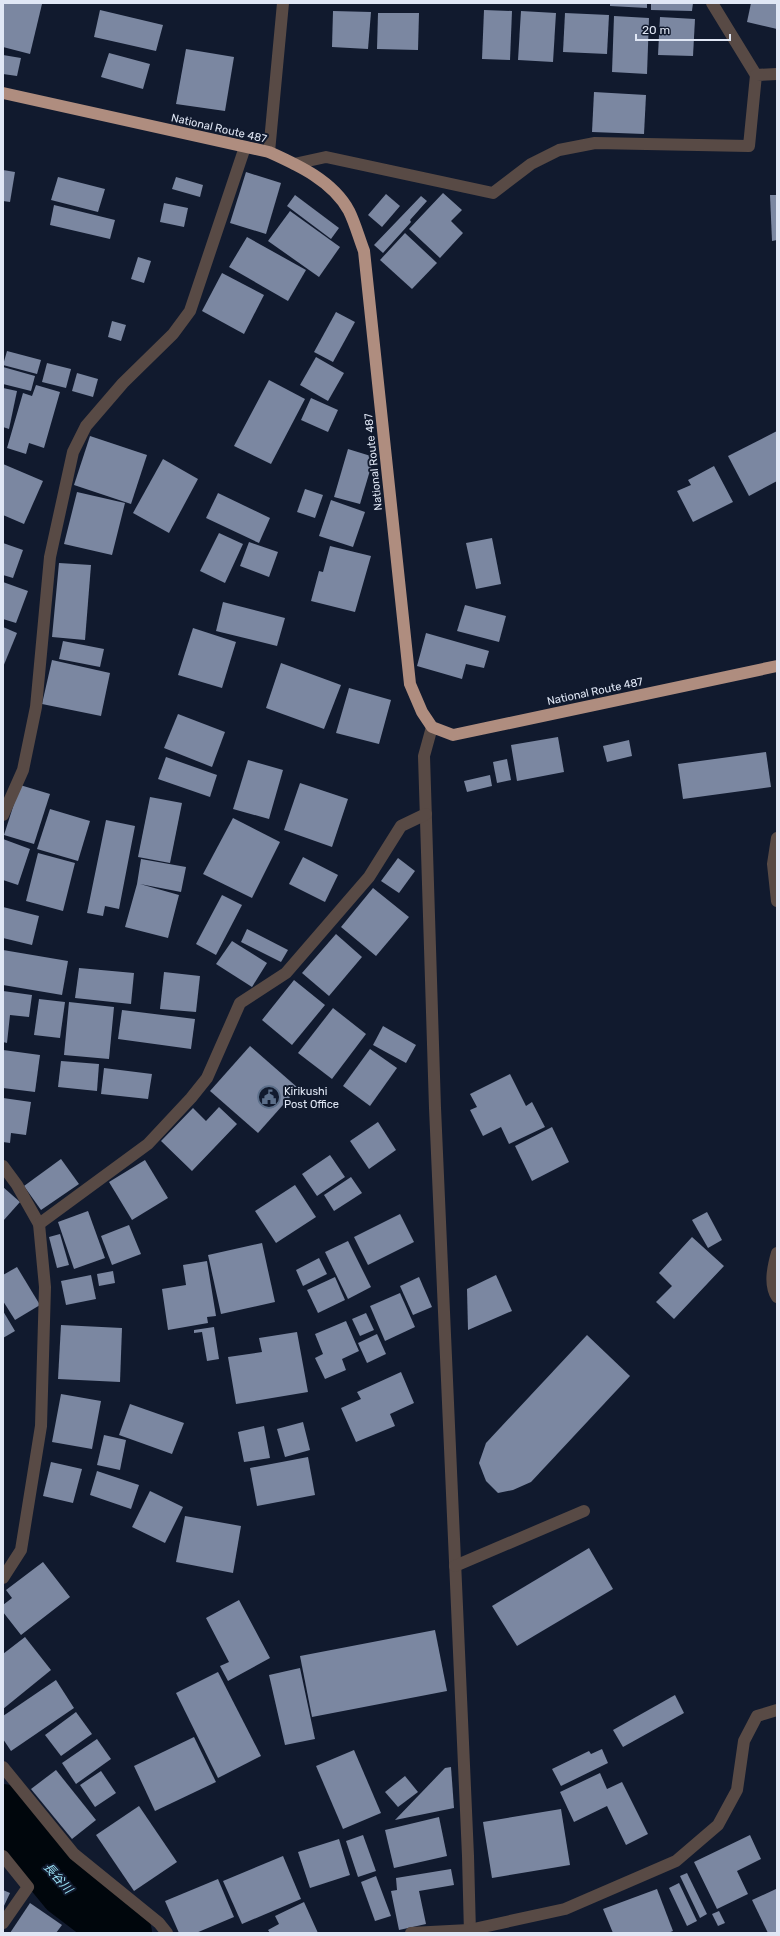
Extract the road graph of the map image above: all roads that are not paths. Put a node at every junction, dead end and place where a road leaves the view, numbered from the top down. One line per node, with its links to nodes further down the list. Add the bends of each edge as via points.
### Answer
1 (283, 3): 7 (street)
2 (712, 3): 4 (street)
3 (777, 74): 4 (street)
4 (756, 75): 8 (street, via 749,146 595,144 559,150 531,164 493,193 326,157)
5 (3, 93): 6 (highway, National Route 487)
6 (245, 147): 7 (highway, National Route 487); 12 (street, via 190,311 173,334 123,383 86,426 73,452 50,557 36,707 22,770)
7 (269, 152): 8 (highway, National Route 487)
8 (294, 164): 10 (highway, National Route 487, via 331,188 349,210 364,251 410,684 422,712)
9 (777, 666): 10 (highway, National Route 487, via 453,735)
10 (432, 727): 11 (street, via 424,756)
11 (426, 814): 16 (street, via 402,826 369,877 286,973 240,1003 207,1078 186,1104 148,1144); 20 (street, via 435,1108)
12 (3, 815)
13 (777, 838): 14 (street, via 773,864)
14 (777, 902)
15 (3, 1166): 16 (street, via 18,1185)
16 (39, 1224): 21 (street, via 45,1288 42,1426 21,1550)
17 (777, 1253): 18 (street, via 772,1268 774,1292)
18 (777, 1297)
19 (584, 1511): 20 (street)
20 (455, 1566): 26 (street)
21 (3, 1578)
22 (777, 1710): 26 (street, via 756,1716 744,1741 737,1790 718,1826 676,1861 564,1909)
23 (3, 1767): 27 (street, via 74,1854 159,1923)
24 (3, 1856): 25 (street, via 28,1887)
25 (3, 1923)
26 (470, 1932): 28 (street)
27 (167, 1933)
28 (411, 1933)

